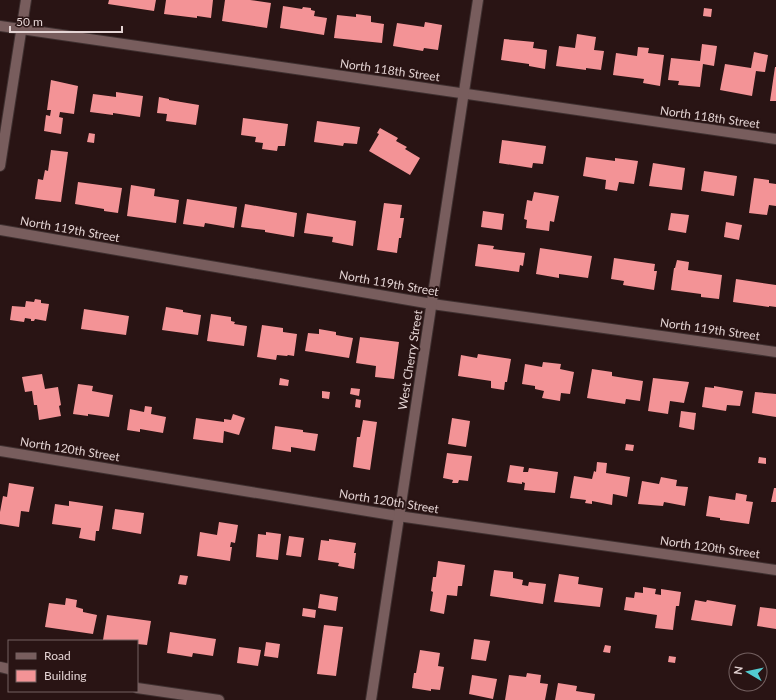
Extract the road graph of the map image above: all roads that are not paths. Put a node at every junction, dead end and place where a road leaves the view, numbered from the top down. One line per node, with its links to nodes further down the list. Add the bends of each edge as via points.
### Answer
1 (26, 0): 4 (street)
2 (478, 0): 5 (street, West Cherry Street)
3 (0, 26): 4 (street, North 118th Street)
4 (22, 29): 5 (street, North 118th Street); 7 (street)
5 (464, 94): 6 (street, North 118th Street); 9 (street, West Cherry Street)
6 (776, 140)
7 (0, 166)
8 (0, 230): 9 (street, North 119th Street)
9 (432, 304): 10 (street, North 119th Street); 12 (street, West Cherry Street)
10 (776, 352)
11 (0, 451): 12 (street, North 120th Street)
12 (398, 516): 13 (street, North 120th Street); 16 (street, West Cherry Street)
13 (776, 570)
14 (138, 688): 15 (street)
15 (219, 700)
16 (371, 700)

